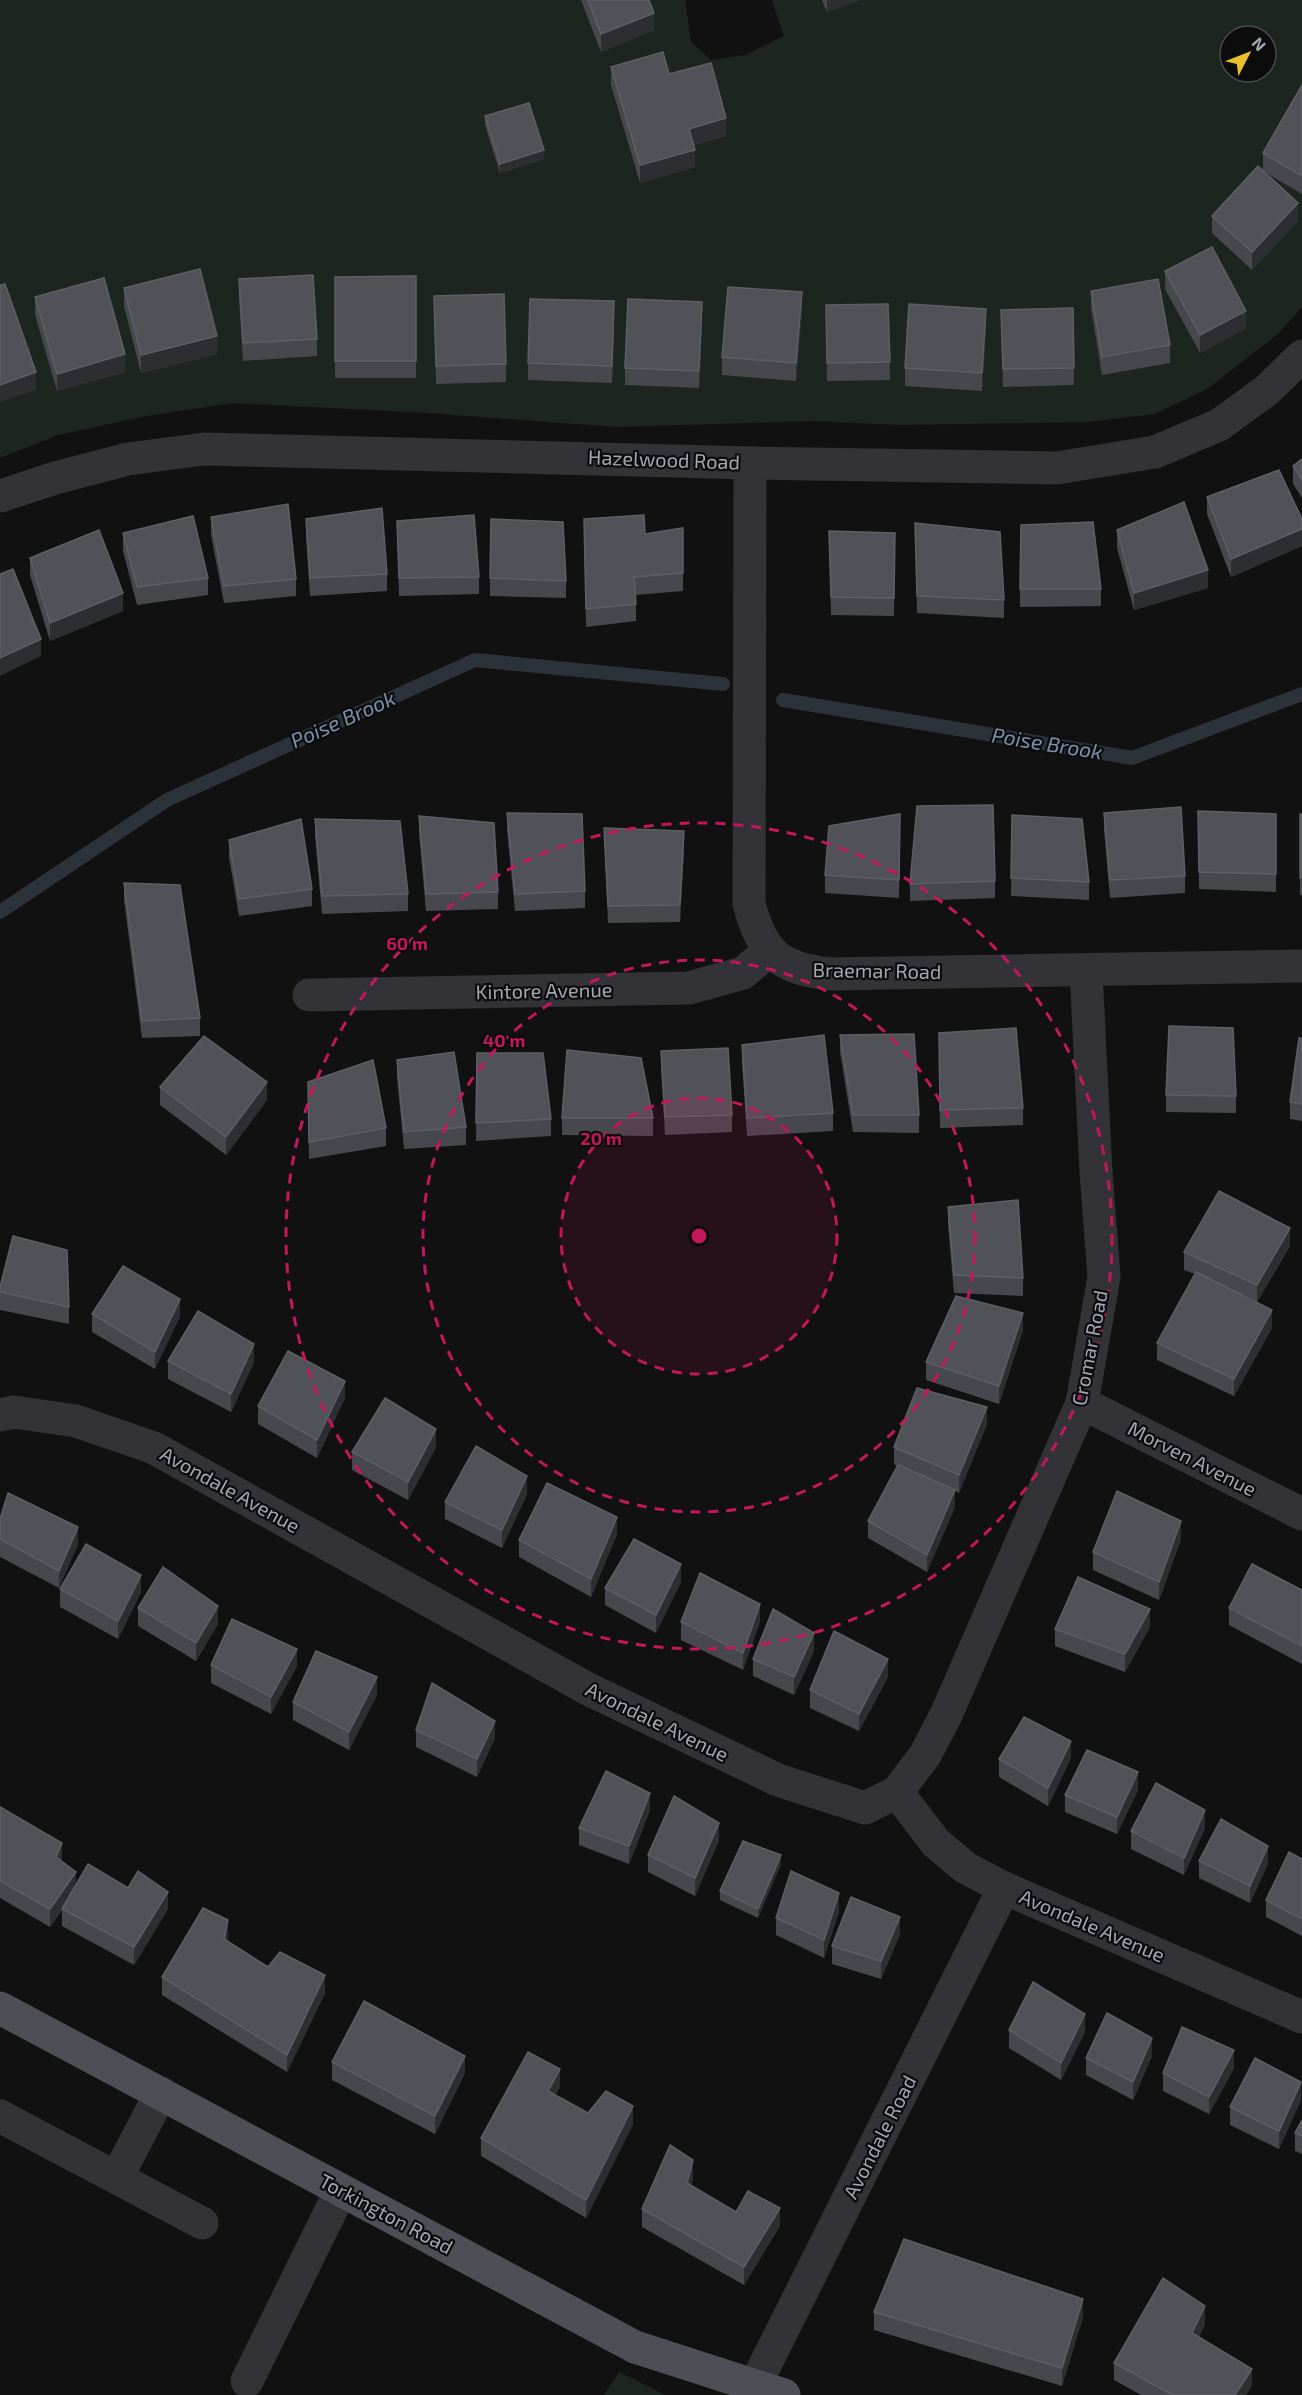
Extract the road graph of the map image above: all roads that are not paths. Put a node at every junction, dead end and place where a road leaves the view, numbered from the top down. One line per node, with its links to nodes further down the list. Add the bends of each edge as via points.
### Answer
1 (1302, 356): 2 (street, Hazelwood Road, via 1267,390 1219,425 1155,452 1057,468)
2 (750, 463): 3 (street, Hazelwood Road, via 204,448 128,459); 4 (street, Braemar Road, via 749,903 756,928)
3 (0, 496)
4 (770, 950): 6 (street, Braemar Road, via 798,968 832,974); 7 (street, Kintore Avenue, via 743,973 689,988)
5 (1302, 966): 6 (street, Braemar Road)
6 (1086, 971): 8 (street, Cromar Road, via 1104,1277)
7 (309, 995)
8 (1082, 1403): 10 (street, Morven Avenue); 11 (street, Cromar Road, via 946,1715 925,1755)
9 (0, 1415): 11 (street, Avondale Avenue, via 14,1412 75,1421 154,1448 588,1689 778,1780 865,1808)
10 (1302, 1514)
11 (897, 1792): 12 (street, Avondale Avenue, via 936,1843 966,1868)
12 (1004, 1888): 14 (street, Avondale Avenue); 21 (street, Avondale Road)
13 (0, 2007): 15 (main road, Torkington Road)
14 (1302, 2017)
15 (161, 2093): 17 (street); 18 (main road, Torkington Road)
16 (0, 2116): 17 (street)
17 (117, 2177): 19 (street)
18 (341, 2190): 20 (street); 21 (main road, Torkington Road, via 635,2347)
19 (202, 2223)
20 (247, 2381)
21 (769, 2390)

